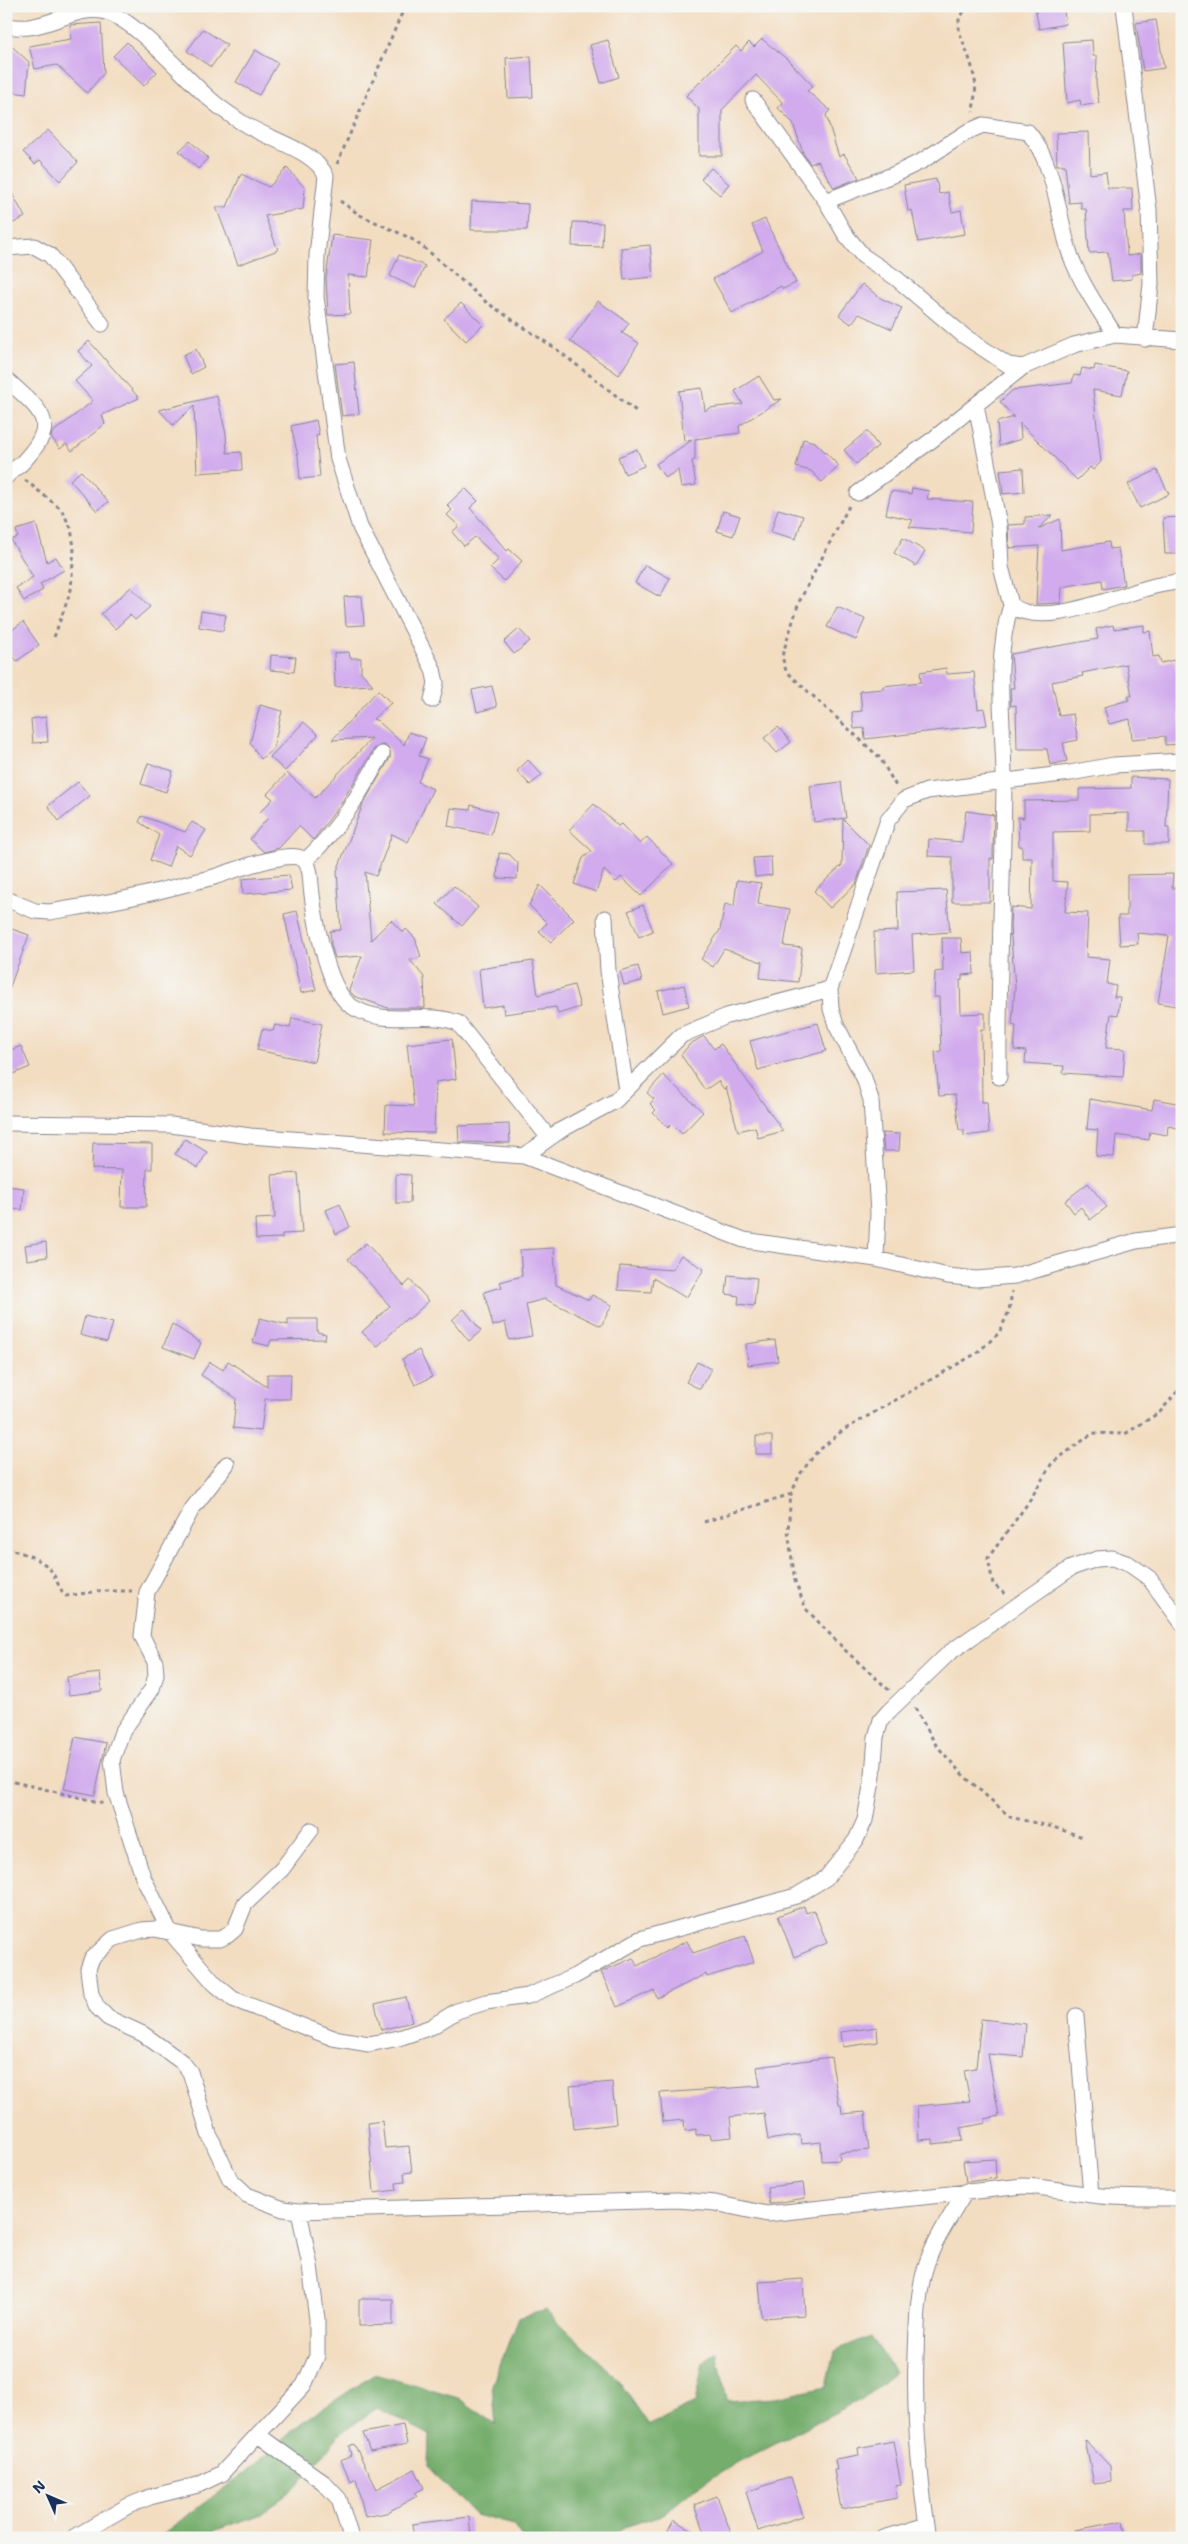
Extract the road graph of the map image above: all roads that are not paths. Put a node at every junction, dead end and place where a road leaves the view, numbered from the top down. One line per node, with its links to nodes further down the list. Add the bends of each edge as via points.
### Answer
1 (1124, 6): 9 (street, via 1148,210 1151,284)
2 (121, 13): 3 (street, via 91,10 29,27); 18 (street, via 218,105 263,136 315,160 326,183 317,255 316,297 338,459 360,527 433,670 436,683)
3 (6, 26)
4 (753, 100): 5 (street)
5 (826, 201): 8 (street, via 913,166 983,125 1028,132 1038,143 1047,162 1071,257); 11 (street, via 845,234 863,256 896,278 992,356 1008,365)
6 (6, 248): 7 (street, via 34,246 50,255)
7 (102, 324)
8 (1114, 335): 9 (street); 11 (street, via 1074,345)
9 (1145, 339): 10 (street)
10 (1182, 340)
11 (1023, 368): 13 (street)
12 (6, 379): 14 (street, via 39,410 45,424 36,446)
13 (976, 405): 15 (street); 17 (street, via 999,525 1001,567)
14 (10, 473)
15 (858, 493)
16 (1182, 582): 17 (street, via 1055,612 1026,613)
17 (1011, 605): 21 (street, via 1003,644)
18 (432, 700)
19 (382, 754): 22 (street, via 351,808)
20 (1182, 761): 21 (street, via 1114,765)
21 (1004, 780): 25 (street, via 927,791 904,800 888,820); 26 (street)
22 (305, 861): 23 (street, via 298,856 260,862 152,893 50,912 35,911); 29 (street, via 328,971 350,1005 377,1017 398,1020 442,1017 458,1024)
23 (6, 899)
24 (605, 918): 27 (street, via 608,971)
25 (830, 989): 27 (street, via 727,1016 682,1034); 32 (street, via 836,1025 864,1078 871,1100 878,1213)
26 (999, 1077)
27 (626, 1090): 29 (street, via 615,1101)
28 (6, 1123): 30 (street, via 171,1125 250,1136)
29 (549, 1138): 30 (street)
30 (524, 1156): 32 (street, via 744,1240)
31 (1182, 1235): 32 (street, via 1136,1241 1015,1276 976,1279 948,1276)
32 (876, 1259)
33 (227, 1464): 36 (street, via 192,1510 147,1592 142,1636 155,1662 156,1675 152,1689 122,1732 112,1760 120,1807 143,1877)
34 (1182, 1623): 36 (street, via 1149,1578 1129,1564 1112,1558 1097,1559 1071,1568 949,1653 881,1720 865,1820 856,1840 826,1878 796,1896 640,1939 575,1976 528,1996 486,2002 457,2011 431,2027 399,2038 369,2044 333,2038 233,1999 215,1984)
35 (311, 1830): 36 (street, via 282,1869 245,1904 228,1935 220,1939 202,1939)
36 (170, 1932): 41 (street, via 142,1930 113,1939 92,1958 88,1969 91,1994 97,2007 108,2018 143,2034 182,2062 190,2072 209,2134 230,2179 247,2195 283,2209)
37 (1076, 2016): 39 (street)
38 (966, 2191): 39 (street, via 1023,2186 1053,2187); 41 (street, via 767,2214 715,2203 678,2200); 43 (street, via 925,2267 917,2311 914,2402 917,2456)
39 (1092, 2195): 40 (street)
40 (1182, 2198)
41 (299, 2211): 42 (street, via 315,2301 317,2356 304,2385)
42 (258, 2435): 44 (street, via 221,2474 198,2485 128,2506); 45 (street, via 323,2482 339,2499)
43 (928, 2531): 46 (street)
44 (73, 2538)
45 (351, 2538)
46 (884, 2538)

